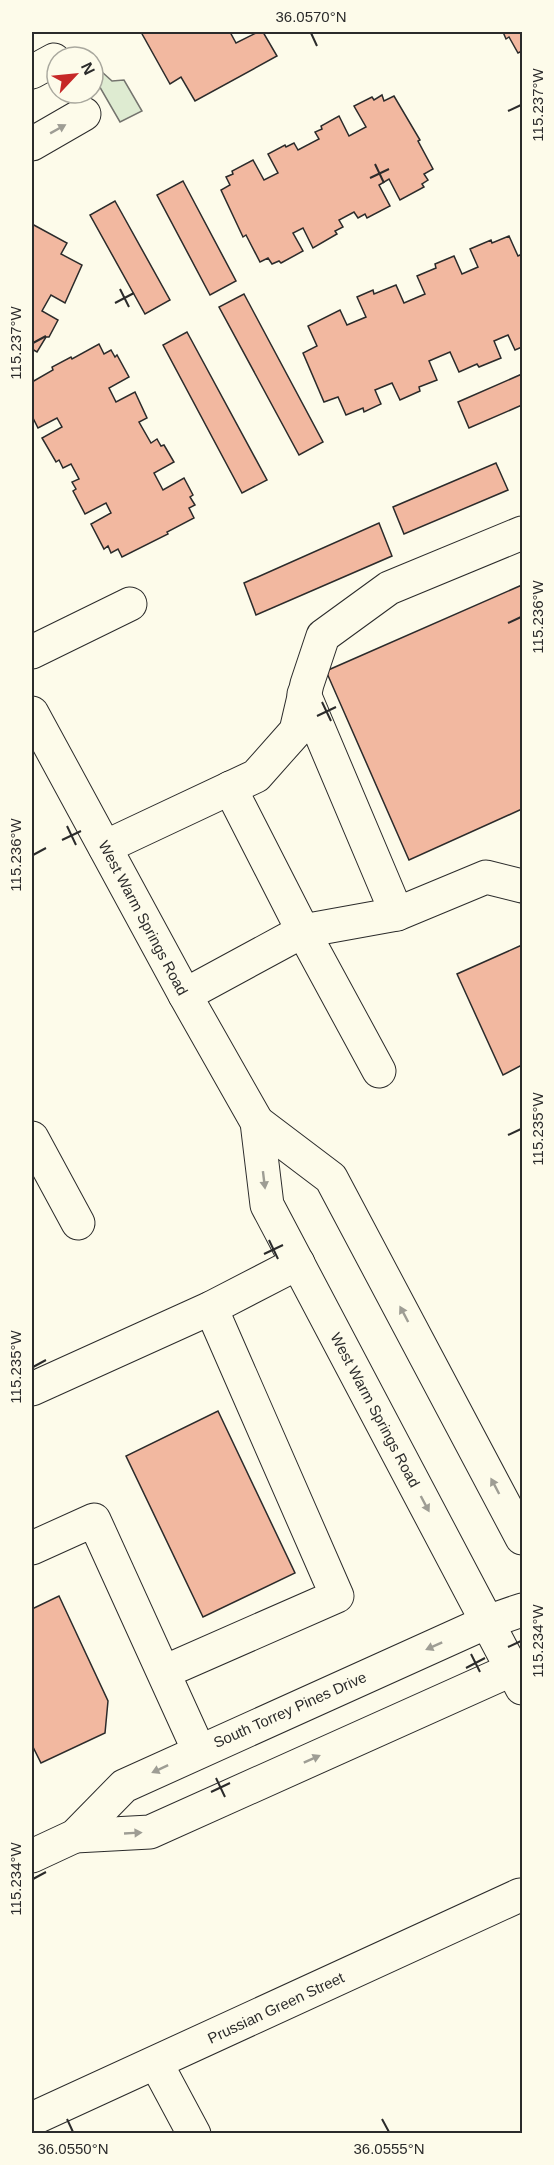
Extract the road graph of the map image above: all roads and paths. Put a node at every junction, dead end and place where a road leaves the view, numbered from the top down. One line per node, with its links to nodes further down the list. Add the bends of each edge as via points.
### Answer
1 (84, 114): 2 (street, one-way to 1)
2 (32, 144)
3 (522, 534): 6 (street, via 388,588 323,636)
4 (130, 604): 5 (street)
5 (32, 652)
6 (304, 694): 8 (street, via 296,730 256,776); 11 (street)
7 (33, 718): 9 (street, West Warm Springs Road)
8 (231, 788): 9 (street); 12 (street)
9 (105, 847): 13 (street, West Warm Springs Road)
10 (522, 886): 11 (street, via 486,877)
11 (397, 914): 12 (street)
12 (303, 930): 13 (street); 14 (street)
13 (185, 995): 15 (street, West Warm Springs Road)
14 (379, 1071)
15 (257, 1122): 19 (street, West Warm Springs Road, one-way to 19, via 267,1205); 22 (street, West Warm Springs Road, one-way to 15, via 331,1178)
16 (32, 1138): 17 (street)
17 (41, 1175): 18 (street)
18 (78, 1223)
19 (298, 1263): 20 (street); 25 (street, West Warm Springs Road, one-way to 25)
20 (211, 1308): 21 (street); 26 (street, via 337,1596)
21 (32, 1389)
22 (522, 1538)
23 (32, 1548): 26 (street, via 94,1520)
24 (522, 1610): 25 (street, South Torrey Pines Drive)
25 (487, 1622): 27 (street, West Warm Springs Road); 28 (street, South Torrey Pines Drive, one-way to 28)
26 (164, 1672): 28 (street)
27 (519, 1674): 29 (street, South Torrey Pines Drive, one-way to 27, via 150,1832)
28 (199, 1751): 29 (street, South Torrey Pines Drive, one-way to 29, via 124,1786)
29 (75, 1836): 30 (street, South Torrey Pines Drive)
30 (32, 1856)
31 (520, 1895): 32 (street, Prussian Green Street)
32 (156, 2063): 33 (street, Prussian Green Street); 34 (street)
33 (32, 2119)
34 (194, 2133)

